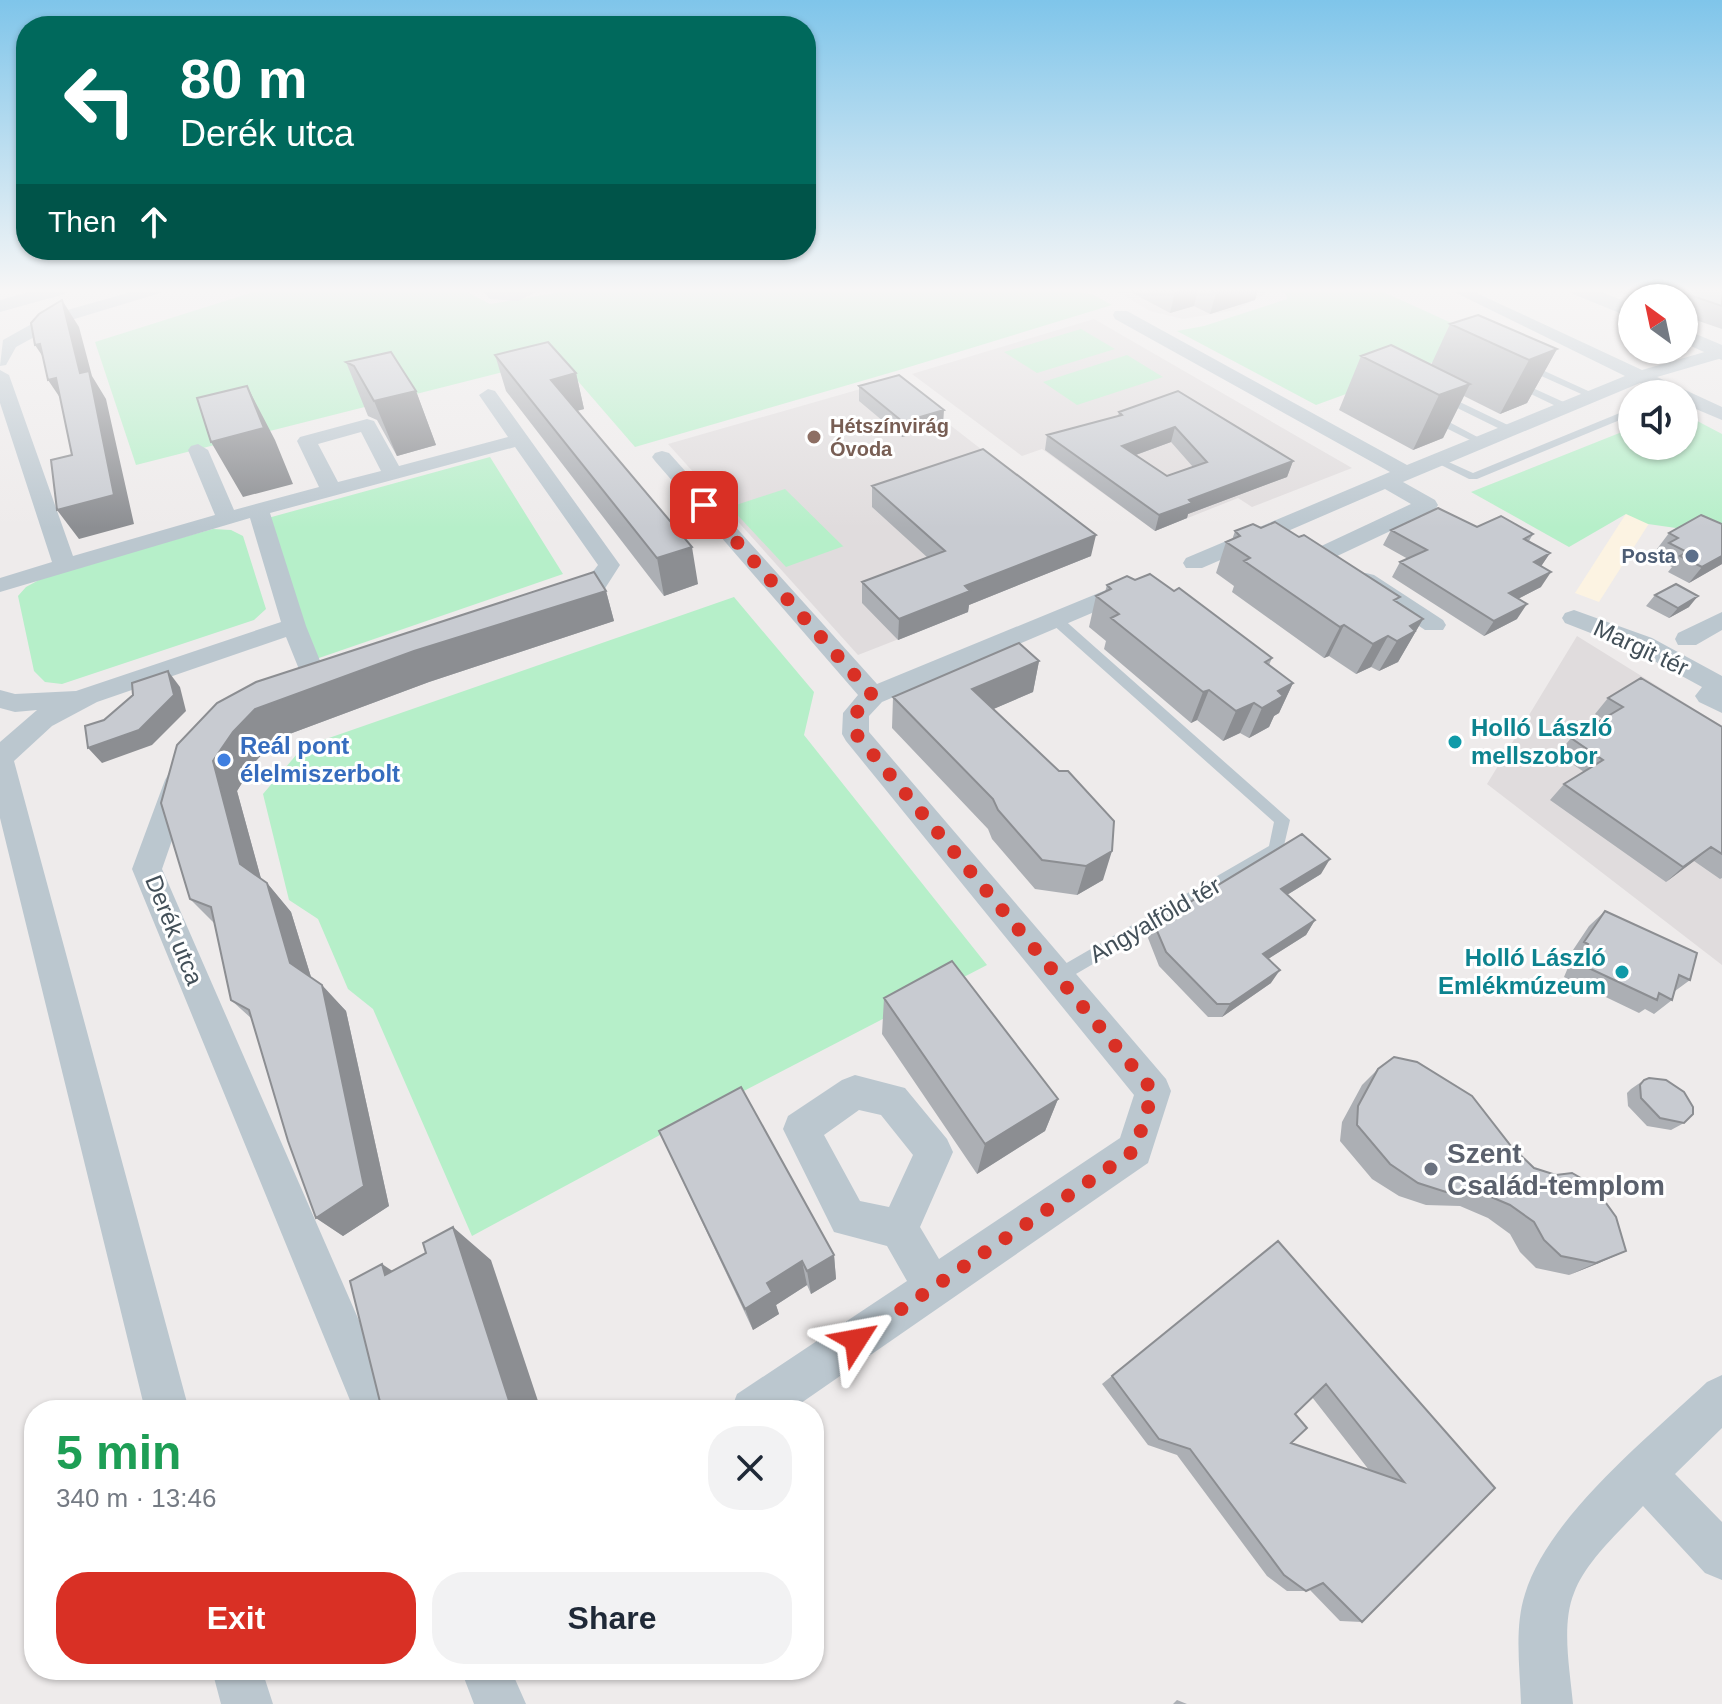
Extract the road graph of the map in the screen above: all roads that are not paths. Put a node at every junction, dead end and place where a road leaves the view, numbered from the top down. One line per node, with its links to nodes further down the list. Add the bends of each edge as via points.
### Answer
1 (1214, 370): 24 (street)
2 (1534, 370): 11 (lane)
3 (1627, 370): 7 (street)
4 (1663, 370): 7 (street)
5 (0, 375): 31 (street)
6 (1500, 376): 13 (lane)
7 (1641, 376): 8 (street); 11 (street)
8 (1649, 380)
9 (1433, 392): 17 (lane)
10 (488, 395): 18 (street)
11 (1592, 395): 13 (street)
12 (1698, 403): 15 (street)
13 (1564, 406): 17 (street)
14 (1417, 410): 19 (lane)
15 (1722, 414)
16 (1618, 417): 22 (lane, via 1473,477)
17 (1508, 429): 19 (street)
18 (520, 440): 23 (street); 34 (street, via 609,565 596,585)
19 (1480, 441): 22 (street)
20 (198, 450): 27 (street)
21 (662, 457): 44 (street)
22 (1438, 461): 24 (street)
23 (393, 474): 25 (street); 25 (street, via 367,425 307,441)
24 (1398, 478): 28 (street); 29 (street, via 1427,505)
25 (331, 490): 26 (street)
26 (258, 509): 27 (street); 39 (street)
27 (227, 518): 31 (street)
28 (1284, 526): 29 (street); 30 (street)
29 (1325, 553): 38 (street)
30 (1194, 563)
31 (64, 564): 32 (street)
32 (0, 585)
33 (1138, 585): 36 (street)
34 (537, 606)
35 (1574, 618): 42 (street, Margit tér, via 1643,644)
36 (1056, 620): 44 (street); 49 (lane, Angyalföld tér, via 1282,820 1276,850)
37 (1722, 620): 40 (street)
38 (1434, 625)
39 (294, 626): 41 (street, via 302,688); 43 (street)
40 (1687, 639)
41 (346, 672)
42 (1722, 687): 46 (street, Margit tér, via 1708,696)
43 (88, 696): 45 (street, via 15,703); 48 (street, via 43,719)
44 (873, 696): 49 (street, via 856,713 856,734)
45 (0, 699)
46 (1722, 704)
47 (195, 756): 54 (street, Derék utca, via 184,766 147,869)
48 (0, 760): 53 (street)
49 (1057, 977): 51 (street, via 1153,1091 1135,1150)
50 (899, 1229): 51 (street)
51 (933, 1287): 55 (street)
52 (1722, 1397): 56 (street)
53 (164, 1400)
54 (372, 1400)
55 (768, 1400)
56 (1645, 1475): 57 (street); 62 (street, via 1578,1542 1550,1592 1544,1659)
57 (1722, 1556)
58 (240, 1680): 60 (street)
59 (490, 1680): 61 (street)
60 (247, 1704)
61 (500, 1704)
62 (1547, 1704)

